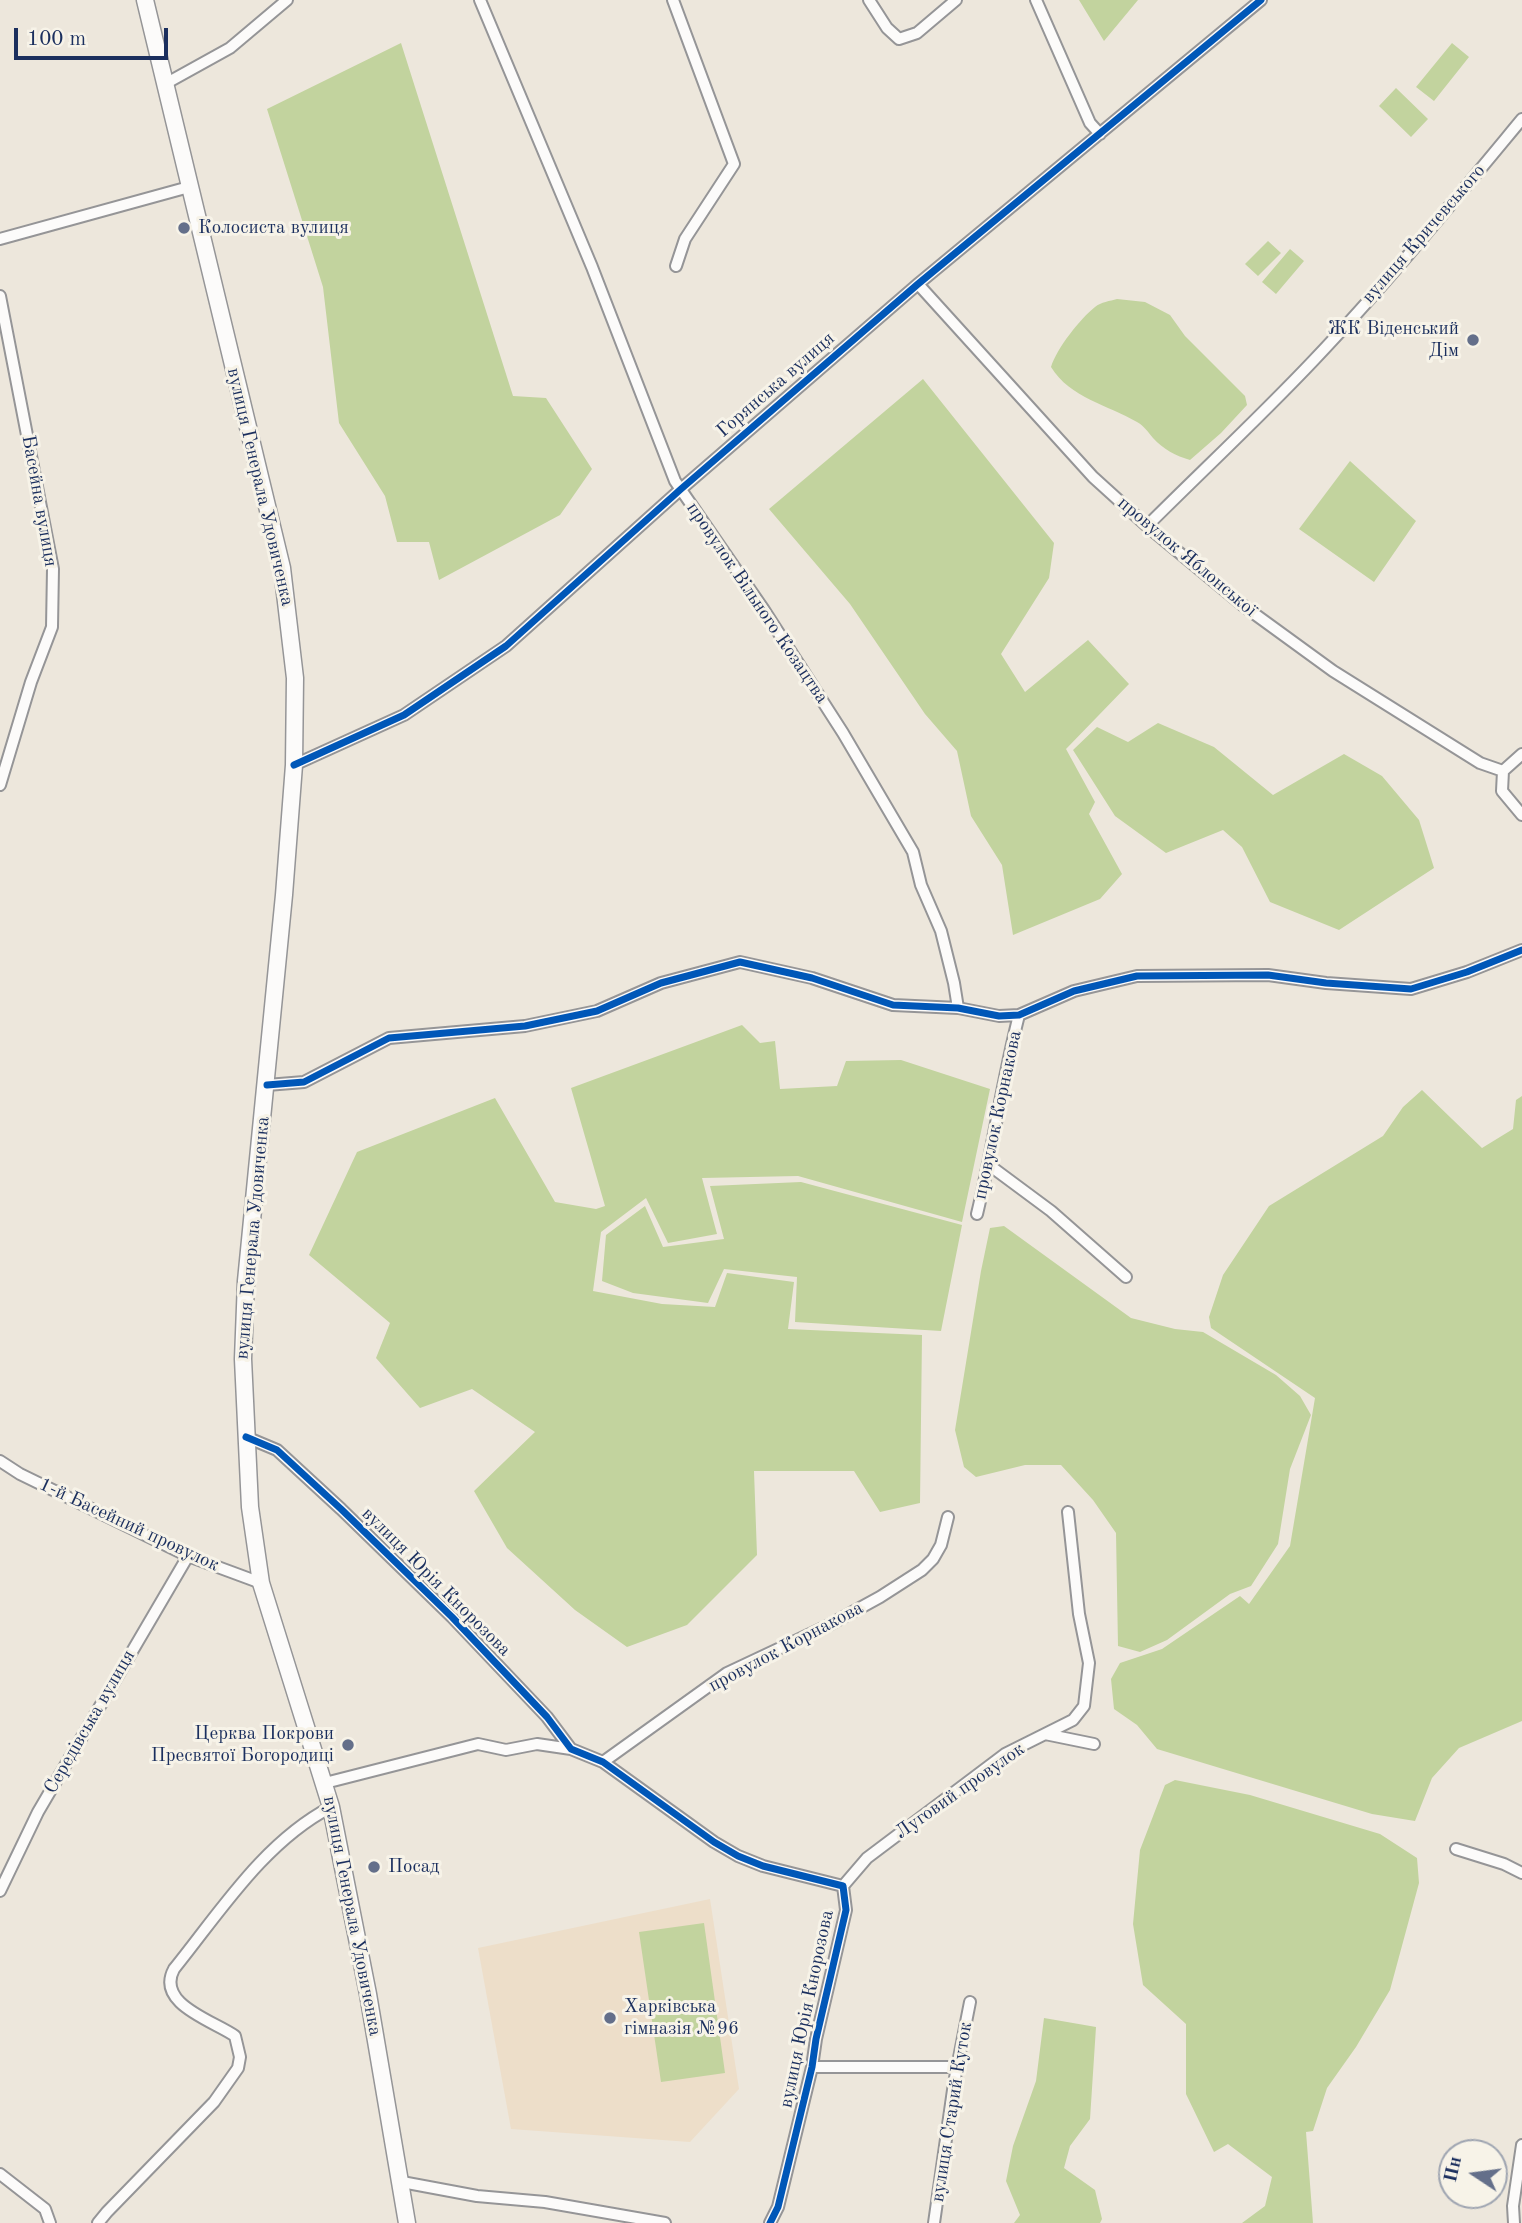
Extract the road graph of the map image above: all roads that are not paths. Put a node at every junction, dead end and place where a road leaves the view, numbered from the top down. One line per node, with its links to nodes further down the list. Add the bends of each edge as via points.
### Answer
1 (145, 0): 9 (main road, вулиця Генерала Удовиченка)
2 (287, 0): 9 (street, via 230,48)
3 (480, 0): 17 (street, провулок Вільного Козацтва)
4 (673, 0): 14 (street, via 734,164 685,239)
5 (869, 0): 6 (street, via 899,39 918,33)
6 (956, 0)
7 (1036, 0): 11 (street, via 1090,123)
8 (1261, 0): 11 (street, Горянська вулиця)
9 (166, 84): 12 (main road, вулиця Генерала Удовиченка)
10 (1522, 119): 18 (street, вулиця Кричевського, via 1320,353)
11 (1100, 134): 15 (street, Горянська вулиця)
12 (188, 187): 13 (street); 20 (main road, вулиця Генерала Удовиченка, via 282,568 295,678)
13 (0, 239)
14 (676, 266)
15 (918, 284): 17 (street, Горянська вулиця); 18 (street, провулок Яблонської, via 1093,478)
16 (0, 296): 22 (street, Басейна вулиця, via 53,569 52,627)
17 (681, 489): 20 (street, Горянська вулиця, via 506,646 404,715); 25 (street, провулок Вільного Козацтва, via 843,733 913,852 941,931)
18 (1147, 526): 21 (street, провулок Яблонської, via 1245,607 1334,671 1480,763)
19 (1522, 754): 21 (street)
20 (294, 765): 27 (main road, вулиця Генерала Удовиченка)
21 (1503, 772): 23 (street, via 1502,791)
22 (0, 785)
23 (1522, 815)
24 (1522, 950): 26 (street, via 1411,989 1268,975 1138,976 1074,991)
25 (958, 1008): 26 (street); 27 (street, via 893,1005 812,978 740,962 661,983 597,1011 525,1026 389,1038 304,1082)
26 (1019, 1015): 28 (street, провулок Корнакова)
27 (267, 1086): 31 (main road, вулиця Генерала Удовиченка, via 246,1281)
28 (989, 1165): 29 (street, провулок Корнакова); 30 (street)
29 (977, 1214)
30 (1126, 1277)
31 (246, 1437): 36 (main road, вулиця Генерала Удовиченка); 39 (street, вулиця Юрія Кнорозова, via 277,1450 341,1510 452,1617 547,1717)
32 (0, 1461): 35 (street, 1-й Басейний провулок)
33 (1068, 1512): 37 (street, via 1089,1662 1084,1706 1073,1720)
34 (948, 1517): 40 (street, провулок Корнакова, via 941,1545 922,1570 829,1625 727,1673)
35 (188, 1556): 36 (street, 1-й Басейний провулок); 46 (street, Середівська вулиця, via 38,1812)
36 (261, 1583): 41 (main road, вулиця Генерала Удовиченка)
37 (1045, 1734): 38 (street, Луговий провулок); 45 (street, Луговий провулок, via 1005,1754 867,1858)
38 (1094, 1744)
39 (571, 1749): 40 (street, вулиця Юрія Кнорозова); 41 (street, via 537,1744 506,1750 478,1744)
40 (603, 1762): 45 (street, вулиця Юрія Кнорозова, via 738,1856)
41 (325, 1783): 42 (main road, вулиця Генерала Удовиченка)
42 (331, 1807): 52 (main road, вулиця Генерала Удовиченка); 55 (street, via 307,1820 258,1865 174,1969 169,1983 174,1996 235,2036 240,2057 237,2068 214,2102)
43 (1456, 1849): 44 (street)
44 (1522, 1873)
45 (843, 1886): 48 (street, вулиця Юрія Кнорозова, via 846,1910)
46 (0, 1891)
47 (970, 2002): 49 (street, вулиця Старий Куток)
48 (812, 2067): 49 (street); 58 (street, вулиця Юрія Кнорозова, via 778,2207)
49 (957, 2067): 59 (street, вулиця Старий Куток)
50 (1522, 2146): 53 (street)
51 (0, 2174): 54 (street, via 45,2209)
52 (402, 2182): 56 (main road, вулиця Генерала Удовиченка); 57 (street)
53 (1517, 2207): 60 (street)
54 (50, 2223)
55 (98, 2223)
56 (407, 2223)
57 (664, 2223)
58 (770, 2223)
59 (934, 2223)
60 (1514, 2223)

